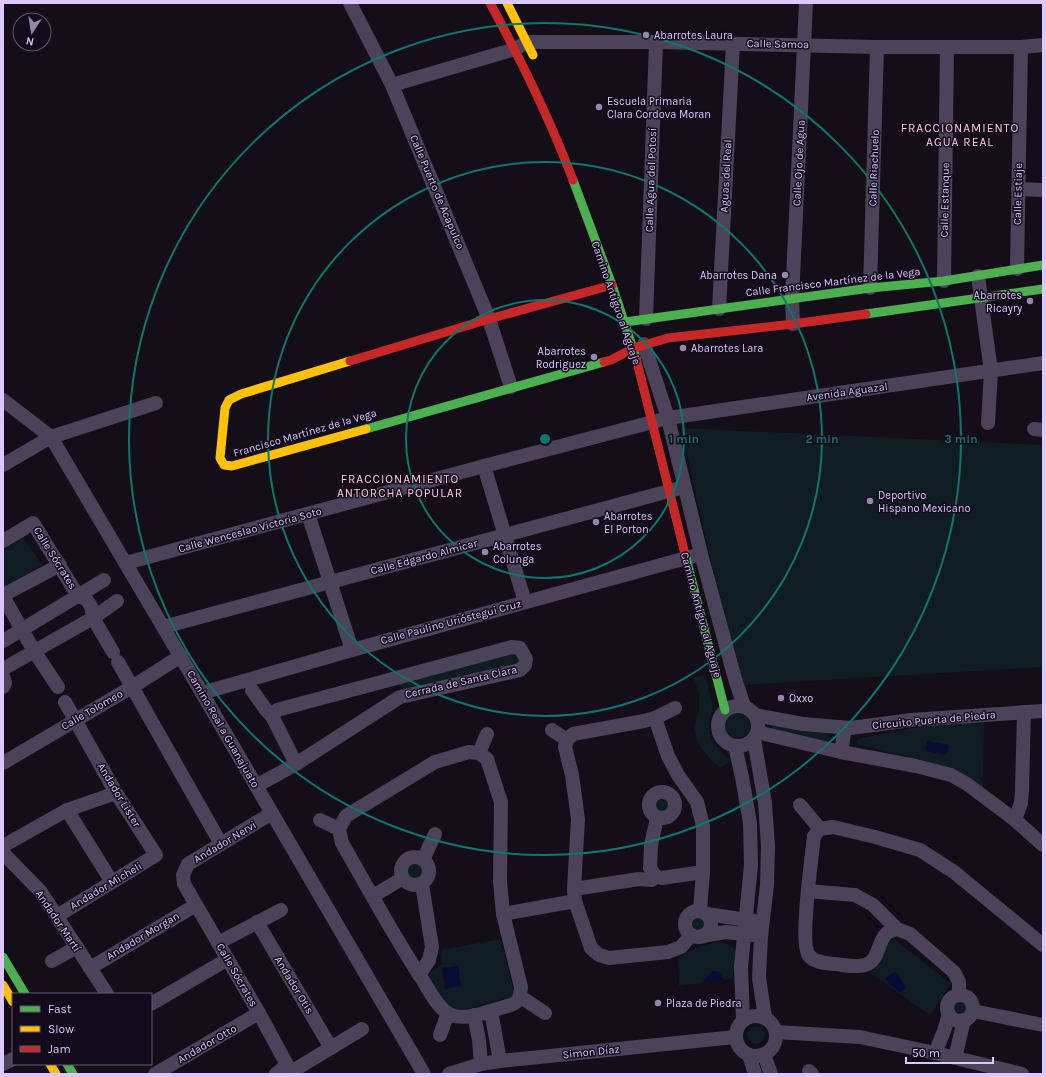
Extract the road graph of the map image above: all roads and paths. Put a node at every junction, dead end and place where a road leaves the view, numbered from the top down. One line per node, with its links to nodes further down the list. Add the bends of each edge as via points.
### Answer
1 (350, 3): 14 (street, Calle Puerto de Acapulco)
2 (490, 3): 7 (street, Camino Antiguo al Aguaje)
3 (507, 3): 7 (street, Camino Antiguo al Aguaje)
4 (806, 3): 8 (street, Calle Ojo de Agua)
5 (656, 42): 6 (street, Calle Samoa); 7 (street, Calle Samoa); 27 (street, Calle Agua del Potosí)
6 (733, 44): 8 (street, Calle Samoa); 26 (street, Aguas del Real)
7 (521, 45): 13 (street, Camino Antiguo al Aguaje); 14 (street, Calle Samoa); 21 (street, Camino Antiguo al Aguaje)
8 (805, 45): 10 (street, Calle Samoa); 25 (street, Calle Ojo de Agua)
9 (1043, 45): 12 (street, Calle Samoa)
10 (877, 47): 11 (street, Calle Samoa); 22 (street, Calle Riachuelo)
11 (948, 47): 12 (street, Calle Samoa); 20 (street, Calle Estanque)
12 (1021, 47): 15 (street, Calle Estiaje)
13 (537, 64)
14 (392, 85): 28 (street, Calle Puerto de Acapulco)
15 (1018, 189): 16 (street); 18 (street, Calle Estiaje)
16 (1043, 190)
17 (1043, 265): 18 (street, Calle Francisco Martínez de la Vega)
18 (1017, 269): 19 (street, Calle Francisco Martínez de la Vega)
19 (978, 276): 20 (street, Calle Francisco Martínez de la Vega); 24 (street)
20 (944, 281): 22 (street, Calle Francisco Martínez de la Vega)
21 (612, 285): 28 (street, Francisco Martínez de la Vega); 29 (street, Camino Antiguo al Aguaje)
22 (870, 288): 25 (street, Calle Francisco Martínez de la Vega)
23 (1043, 289): 24 (street)
24 (981, 298): 30 (street); 33 (street)
25 (792, 299): 26 (street, Calle Francisco Martínez de la Vega); 30 (street, Calle Ojo de Agua)
26 (719, 309): 27 (street, Calle Francisco Martínez de la Vega)
27 (639, 317): 29 (street, Calle Francisco Martínez de la Vega); 31 (street, Camino Antiguo al Aguaje)
28 (489, 319): 34 (street, Calle Puerto de Acapulco); 34 (street, Francisco Martínez de la Vega, via 241,394 229,400 225,408 220,458 224,465 232,466)
29 (625, 322): 31 (street, Camino Antiguo al Aguaje)
30 (793, 324): 31 (street)
31 (640, 341): 34 (street, Francisco Martínez de la Vega, via 611,360); 37 (street, Camino Antiguo al Aguaje); 38 (street, Camino Antiguo al Aguaje)
32 (1043, 363): 33 (street, Avenida Aguazal)
33 (991, 371): 37 (street, Avenida Aguazal); 39 (street)
34 (511, 387)
35 (3, 400): 40 (street, Camino Real a Guanajuato)
36 (156, 403): 40 (street)
37 (668, 418): 38 (street, Avenida Aguazal); 43 (street, Camino Antiguo al Aguaje)
38 (652, 422): 42 (street, Calle Wenceslao Victoria Soto); 44 (street, Camino Antiguo al Aguaje)
39 (988, 423)
40 (51, 438): 41 (street); 50 (street, Camino Real a Guanajuato)
41 (3, 465)
42 (484, 466): 45 (street, Calle Wenceslao Victoria Soto); 46 (street)
43 (684, 487): 44 (street, Calle Edgardo Almicar); 48 (street, Camino Antiguo al Aguaje)
44 (669, 492): 46 (street, Calle Edgardo Almicar); 49 (street, Camino Antiguo al Aguaje)
45 (308, 514): 50 (street, Calle Wenceslao Victoria Soto); 53 (street)
46 (505, 535): 53 (street, Calle Edgardo Almicar); 57 (street)
47 (3, 541): 51 (street, Calle Sócrates, via 33,523)
48 (701, 554): 49 (street, Calle Paulino Urióstegui Cruz); 77 (street, Camino Antiguo al Aguaje, via 735,679)
49 (686, 558): 57 (street, Calle Paulino Urióstegui Cruz); 76 (street, Camino Antiguo al Aguaje)
50 (126, 563): 59 (street, Camino Real a Guanajuato)
51 (60, 565): 54 (street); 55 (street, Calle Sócrates)
52 (104, 580): 55 (street)
53 (330, 582): 59 (street, Calle Edgardo Almicar); 63 (street)
54 (3, 596): 60 (street)
55 (78, 596): 58 (street, Calle Sócrates, via 86,599); 60 (street)
56 (117, 601): 58 (street)
57 (525, 602): 63 (street, Calle Paulino Urióstegui Cruz)
58 (94, 618): 62 (street); 70 (street, Calle Sócrates)
59 (163, 627): 64 (street, Camino Real a Guanajuato)
60 (22, 630): 61 (street); 62 (street)
61 (3, 641)
62 (34, 650): 65 (street); 69 (street)
63 (352, 650): 72 (street, Calle Paulino Urióstegui Cruz)
64 (180, 656): 70 (street, Calle Tolomeo); 72 (street, Camino Real a Guanajuato)
65 (3, 669)
66 (3, 676): 68 (street)
67 (394, 680): 73 (street); 73 (street, Cerrada de Santa Clara, via 512,647 520,648 526,659 526,665 520,670); 80 (street, Cerrada de Santa Clara, via 277,710)
68 (3, 687)
69 (58, 687)
70 (132, 687): 82 (street, Calle Tolomeo); 104 (street, Calle Sócrates)
71 (252, 690): 80 (street)
72 (202, 692): 93 (street, Camino Real a Guanajuato)
73 (400, 697): 92 (street, Cerrada de Santa Clara)
74 (65, 702): 82 (street, Andador Lister)
75 (675, 708): 81 (street)
76 (725, 710): 77 (street, via 738,705); 88 (street, via 720,715 717,728 723,740)
77 (750, 711): 83 (street, Circuito Puerta de Piedra, via 802,724); 86 (street, via 758,721)
78 (1043, 711): 79 (street, Circuito Puerta de Piedra)
79 (1024, 712): 83 (street, Circuito Puerta de Piedra, via 911,720); 100 (street, via 1022,791)
80 (272, 716): 92 (street)
81 (655, 718): 87 (street, via 573,734); 110 (street, via 668,756 697,802 704,826)
82 (75, 720): 91 (street, Calle Tolomeo); 94 (street, Andador Lister)
83 (845, 728): 89 (street)
84 (552, 730): 87 (street)
85 (487, 734): 90 (street)
86 (756, 736): 88 (street, via 742,746); 89 (street); 125 (street, via 768,846 767,885)
87 (567, 740): 117 (street, via 565,747 578,819)
88 (735, 746): 126 (street, via 750,822 751,865)
89 (841, 752): 100 (street, via 950,775 967,784)
90 (479, 753): 101 (street, via 469,752 435,762 346,816); 122 (street, via 487,759 501,802 500,881)
91 (3, 763)
92 (296, 764): 93 (street, Cerrada de Santa Clara)
93 (256, 786): 97 (street, Camino Real a Guanajuato)
94 (116, 793): 96 (street); 108 (street, Andador Lister)
95 (800, 805): 102 (street)
96 (67, 810): 106 (street); 114 (street)
97 (272, 813): 104 (street, Andador Nervi); 175 (street, Camino Real a Guanajuato)
98 (657, 818): 113 (street, via 651,845)
99 (320, 820): 101 (street)
100 (1015, 820): 105 (street)
101 (339, 829): 118 (street, via 342,842)
102 (820, 829): 116 (street, via 814,836); 131 (street, via 833,827 920,850 954,872)
103 (435, 834): 109 (street)
104 (221, 844): 111 (street, Andador Nervi, via 188,864)
105 (1043, 845)
106 (3, 846)
107 (3, 853): 123 (street, Andador Martí, via 41,892)
108 (156, 855): 114 (street, Andador Micheli)
109 (423, 860): 112 (street, via 414,858 406,862 402,869); 115 (street, via 427,863 429,872)
110 (703, 872): 113 (street); 121 (street)
111 (183, 875): 119 (street, Calle Sócrates, via 184,884)
112 (403, 878): 115 (street, via 413,885); 118 (street)
113 (651, 881): 117 (street, via 639,879)
114 (112, 882): 123 (street, Andador Micheli)
115 (422, 884): 137 (street, via 432,947 429,960)
116 (808, 891): 127 (street, via 855,895 873,905); 127 (street, via 805,942 808,954 817,962 857,967 866,965 874,960 887,933)
117 (575, 895): 122 (street); 128 (street, via 591,948 599,956 609,958 668,952 681,947)
118 (373, 896): 137 (street)
119 (196, 905): 130 (street, Calle Sócrates); 136 (street, Andador Morgan)
120 (281, 910): 124 (street)
121 (703, 912): 126 (street); 128 (street, via 711,920 711,924 709,931); 128 (street, via 692,912 685,921 686,929)
122 (503, 914): 141 (street)
123 (57, 916): 132 (street, Andador Martí)
124 (257, 922): 130 (street); 157 (street, Andador Otis)
125 (762, 922): 126 (street); 129 (street)
126 (745, 926): 128 (street, via 726,932); 129 (street); 151 (street, via 741,967)
127 (897, 929): 140 (street, via 910,934 954,972 959,982)
128 (697, 935)
129 (761, 936): 150 (street, via 759,978)
130 (218, 943): 134 (street, Calle Sócrates)
131 (1043, 945)
132 (77, 947): 135 (street); 136 (street, Andador Martí)
133 (3, 957): 138 (street)
134 (228, 959): 142 (street); 144 (street, Calle Sócrates)
135 (52, 961)
136 (90, 968): 139 (street, Andador Martí)
137 (419, 975): 145 (street, via 439,1005)
138 (24, 993)
139 (106, 993)
140 (959, 994): 147 (street, via 952,997 948,1003); 149 (street, via 972,1001)
141 (521, 997): 143 (street, via 515,1004); 146 (street)
142 (152, 1003)
143 (491, 1011): 148 (street); 163 (street)
144 (259, 1013): 169 (street, Calle Sócrates); 173 (street, Andador Otto)
145 (448, 1013): 148 (street, via 459,1017); 155 (street)
146 (545, 1013)
147 (949, 1014): 149 (street, via 958,1020); 158 (street)
148 (474, 1015): 165 (street)
149 (968, 1015): 152 (street); 161 (street)
150 (765, 1017): 151 (street, via 753,1015); 154 (street)
151 (743, 1020): 156 (street, via 737,1027)
152 (1043, 1025)
153 (362, 1029): 157 (street)
154 (776, 1032): 158 (street, via 860,1037); 159 (street, via 774,1045)
155 (440, 1035)
156 (735, 1037): 160 (street, via 741,1050); 163 (street, Simon Díaz)
157 (331, 1048): 169 (street)
158 (935, 1053): 161 (street)
159 (764, 1054): 160 (street); 178 (street)
160 (749, 1055): 177 (street)
161 (955, 1058): 168 (street)
162 (12, 1059): 164 (street)
163 (500, 1062): 165 (street, Simon Díaz)
164 (3, 1064)
165 (482, 1064): 176 (street, Simon Díaz)
166 (51, 1065): 171 (street)
167 (68, 1065): 172 (street)
168 (982, 1069): 170 (street)
169 (290, 1070): 174 (street)
170 (1013, 1073)
171 (56, 1074)
172 (73, 1074)
173 (155, 1074)
174 (276, 1074)
175 (424, 1074)
176 (449, 1074)
177 (754, 1074)
178 (771, 1074)

